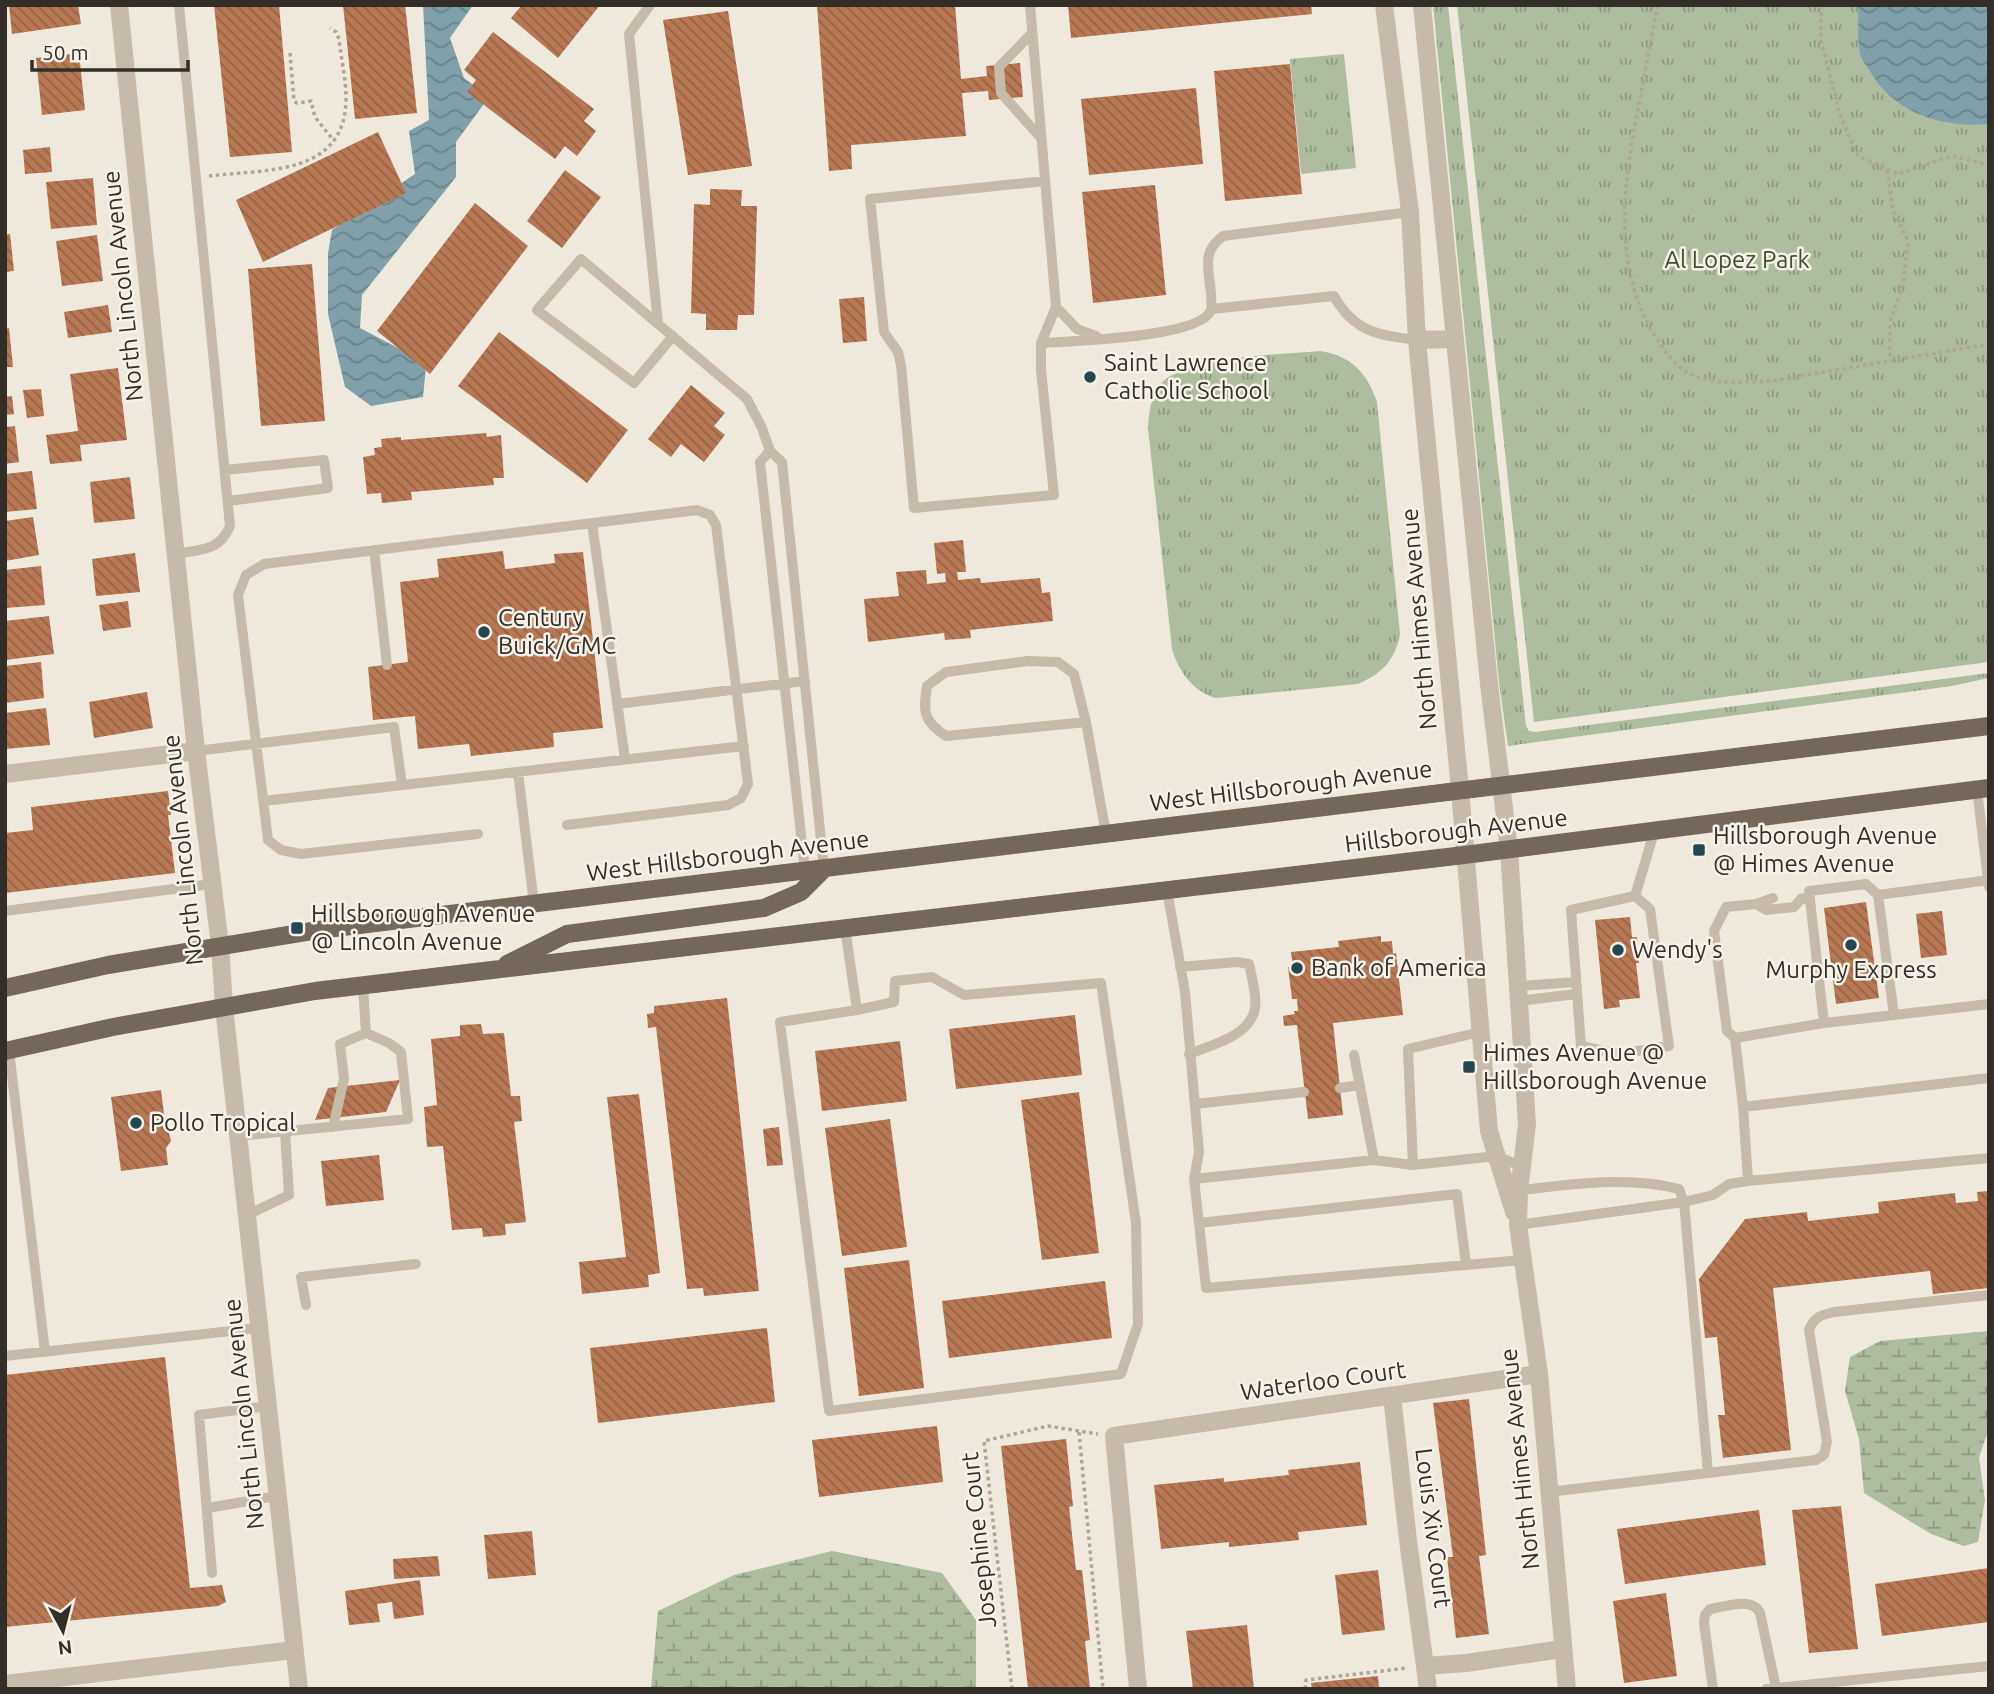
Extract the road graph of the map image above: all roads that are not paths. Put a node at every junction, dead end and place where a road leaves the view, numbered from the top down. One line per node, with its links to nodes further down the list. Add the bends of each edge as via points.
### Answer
1 (119, 5): 25 (street, North Lincoln Avenue)
2 (179, 5): 21 (lane)
3 (650, 5): 14 (lane, via 628,34)
4 (1030, 5): 7 (lane)
5 (1384, 5): 11 (street, North Himes Avenue)
6 (1422, 5): 10 (street, North Himes Avenue)
7 (1032, 33): 8 (lane); 8 (lane, via 999,67 1001,93)
8 (1041, 138): 9 (lane)
9 (1045, 181): 12 (lane); 19 (lane, via 870,200 884,332 901,365 914,508 1054,495)
10 (1442, 209): 11 (street); 17 (street, North Himes Avenue)
11 (1410, 212): 13 (lane, via 1223,236 1208,252); 18 (street, North Himes Avenue)
12 (1056, 307): 16 (lane, via 1077,329); 19 (lane)
13 (1212, 309): 16 (lane, via 1204,320 1165,333); 18 (lane, via 1334,296 1344,314 1356,323 1375,333)
14 (658, 324): 15 (lane); 15 (lane, via 581,259 537,310 634,383)
15 (673, 336): 20 (lane, via 747,399)
16 (1102, 338): 19 (lane)
17 (1455, 339): 18 (street); 40 (street, North Himes Avenue)
18 (1417, 340): 42 (street, North Himes Avenue)
19 (1041, 344)
20 (770, 451): 27 (lane, via 782,462); 28 (lane, via 760,462)
21 (225, 470): 22 (lane); 22 (lane, via 324,460 328,488)
22 (228, 501): 25 (lane, via 230,526 224,541)
23 (592, 523): 24 (lane); 29 (lane, via 697,510 710,515 716,525); 30 (lane)
24 (374, 550): 26 (lane); 33 (lane, via 264,564 246,575 238,595)
25 (176, 554): 35 (street, North Lincoln Avenue)
26 (387, 665)
27 (805, 681): 28 (lane); 50 (lane)
28 (785, 683): 29 (lane); 51 (lane)
29 (737, 688): 30 (lane); 34 (lane)
30 (617, 704): 36 (lane)
31 (1086, 722): 31 (lane, via 1074,674 1058,662 1028,661 946,672 927,686 924,707 931,726 946,736); 47 (lane)
32 (1989, 726): 40 (main road, Hillsborough Avenue)
33 (256, 744): 35 (lane); 39 (lane, via 393,722); 43 (lane)
34 (744, 746): 36 (lane); 44 (lane, via 748,783 741,798 728,805)
35 (196, 751): 38 (street); 53 (street, North Lincoln Avenue)
36 (625, 759): 37 (lane)
37 (519, 772): 39 (lane); 59 (lane)
38 (5, 774)
39 (402, 785): 43 (lane)
40 (1503, 785): 42 (main road, Hillsborough Avenue); 48 (street, North Himes Avenue)
41 (1985, 786): 45 (main road, Hillsborough Avenue); 52 (lane)
42 (1460, 790): 47 (main road, West Hillsborough Avenue); 49 (street, North Himes Avenue)
43 (263, 801): 46 (lane, via 268,840 281,850 300,854)
44 (567, 825)
45 (1655, 829): 48 (main road, Hillsborough Avenue); 56 (lane)
46 (478, 834)
47 (1107, 834): 50 (main road, West Hillsborough Avenue)
48 (1509, 850): 49 (main road, Hillsborough Avenue); 81 (street, North Himes Avenue)
49 (1464, 855): 54 (main road, Hillsborough Avenue); 87 (street, North Himes Avenue)
50 (824, 869): 51 (main road, West Hillsborough Avenue); 73 (main road, via 800,892 764,908 567,934)
51 (805, 871): 59 (main road, West Hillsborough Avenue)
52 (1988, 882): 55 (lane)
53 (212, 884): 61 (lane); 67 (street, North Lincoln Avenue)
54 (1167, 890): 66 (main road, Hillsborough Avenue); 72 (lane)
55 (1878, 895): 57 (lane, via 1866,884 1809,891); 62 (lane)
56 (1635, 896): 80 (lane, via 1571,909); 80 (lane, via 1650,909 1669,1046 1618,1054 1581,1046)
57 (1801, 897): 60 (lane, via 1794,907 1766,910); 65 (lane)
58 (1773, 898): 60 (lane)
59 (534, 904): 67 (main road, West Hillsborough Avenue)
60 (1756, 904): 89 (lane, via 1726,907 1714,931 1727,1031)
61 (5, 911)
62 (1881, 918): 63 (lane); 68 (lane)
63 (1869, 920)
64 (1826, 925): 65 (lane)
65 (1813, 926): 71 (lane)
66 (845, 928): 73 (main road); 84 (lane)
67 (220, 945): 79 (main road, West Hillsborough Avenue); 83 (street, North Lincoln Avenue)
68 (1885, 949): 69 (lane); 74 (lane)
69 (1873, 950)
70 (1830, 956): 71 (lane)
71 (1816, 957): 77 (lane)
72 (1180, 967): 91 (lane); 91 (lane, via 1249,964 1255,1009 1246,1025 1231,1037)
73 (494, 971): 78 (main road)
74 (1889, 977): 75 (lane); 85 (lane)
75 (1876, 978)
76 (1833, 984): 77 (lane)
77 (1820, 985): 86 (lane)
78 (363, 986): 83 (main road); 88 (lane)
79 (5, 988)
80 (1576, 988): 81 (lane)
81 (1519, 994): 106 (street, North Himes Avenue, via 1527,1124)
82 (1989, 1004): 85 (lane)
83 (223, 1007): 90 (main road); 101 (street, North Lincoln Avenue)
84 (857, 1010): 84 (lane, via 780,1022 829,1411 1121,1374 1138,1324 1136,1223 1101,983 964,995 932,977 895,981 894,1002)
85 (1894, 1015): 86 (lane)
86 (1824, 1023): 89 (lane)
87 (1480, 1032): 102 (street, North Himes Avenue, via 1489,1131); 105 (lane, via 1408,1049)
88 (366, 1033): 99 (lane, via 340,1044 344,1079); 99 (lane, via 401,1052 408,1119)
89 (1735, 1038): 98 (lane)
90 (7, 1051): 120 (lane)
91 (1189, 1054): 97 (lane)
92 (1354, 1055): 94 (lane)
93 (1989, 1078): 98 (lane)
94 (1360, 1085): 95 (lane); 104 (lane)
95 (1340, 1087)
96 (1304, 1092): 97 (lane)
97 (1195, 1104): 107 (lane, via 1199,1152)
98 (1743, 1107): 108 (lane)
99 (333, 1127): 100 (lane)
100 (285, 1132): 101 (lane); 111 (lane, via 289,1195)
101 (238, 1136): 111 (street, North Lincoln Avenue)
102 (1497, 1156): 105 (lane); 106 (lane); 109 (street, North Himes Avenue)
103 (1989, 1158): 108 (lane)
104 (1374, 1160): 105 (lane); 107 (lane)
105 (1413, 1165)
106 (1522, 1167): 109 (street, North Himes Avenue)
107 (1194, 1179): 112 (lane)
108 (1748, 1181): 110 (lane)
109 (1513, 1191): 110 (lane, via 1613,1181 1655,1183 1679,1189); 113 (street, North Himes Avenue)
110 (1684, 1202): 113 (lane); 125 (lane)
111 (247, 1215): 119 (street, North Lincoln Avenue)
112 (1199, 1223): 116 (lane, via 1206,1288); 116 (lane, via 1457,1194)
113 (1518, 1225): 114 (street, North Himes Avenue)
114 (1522, 1260): 116 (lane); 122 (street, North Himes Avenue)
115 (416, 1264): 118 (lane, via 302,1277)
116 (1466, 1264)
117 (1989, 1295): 125 (lane, via 1819,1316 1810,1330 1827,1443 1824,1455 1816,1460)
118 (306, 1305)
119 (259, 1328): 120 (lane); 124 (street, North Lincoln Avenue)
120 (45, 1352): 121 (lane)
121 (5, 1356)
122 (1539, 1374): 123 (street, Waterloo Court); 126 (street, North Himes Avenue)
123 (1392, 1396): 132 (street, Louis Xiv Court); 137 (street, Waterloo Court, via 1114,1436)
124 (268, 1406): 127 (street, North Lincoln Avenue); 128 (lane, via 199,1415)
125 (1708, 1473): 126 (lane)
126 (1549, 1492): 130 (street, North Himes Avenue)
127 (277, 1496): 128 (lane); 131 (street, North Lincoln Avenue)
128 (208, 1508): 129 (lane)
129 (212, 1573)
130 (1562, 1649): 132 (street); 139 (street, North Himes Avenue)
131 (295, 1650): 134 (street); 136 (street, North Lincoln Avenue)
132 (1426, 1666): 138 (street, Louis Xiv Court)
133 (1989, 1666): 135 (lane)
134 (5, 1684)
135 (1771, 1688): 140 (lane, via 1760,1613 1749,1603 1710,1609 1705,1615)
136 (299, 1689)
137 (1138, 1689)
138 (1428, 1689)
139 (1567, 1689)
140 (1713, 1689)

